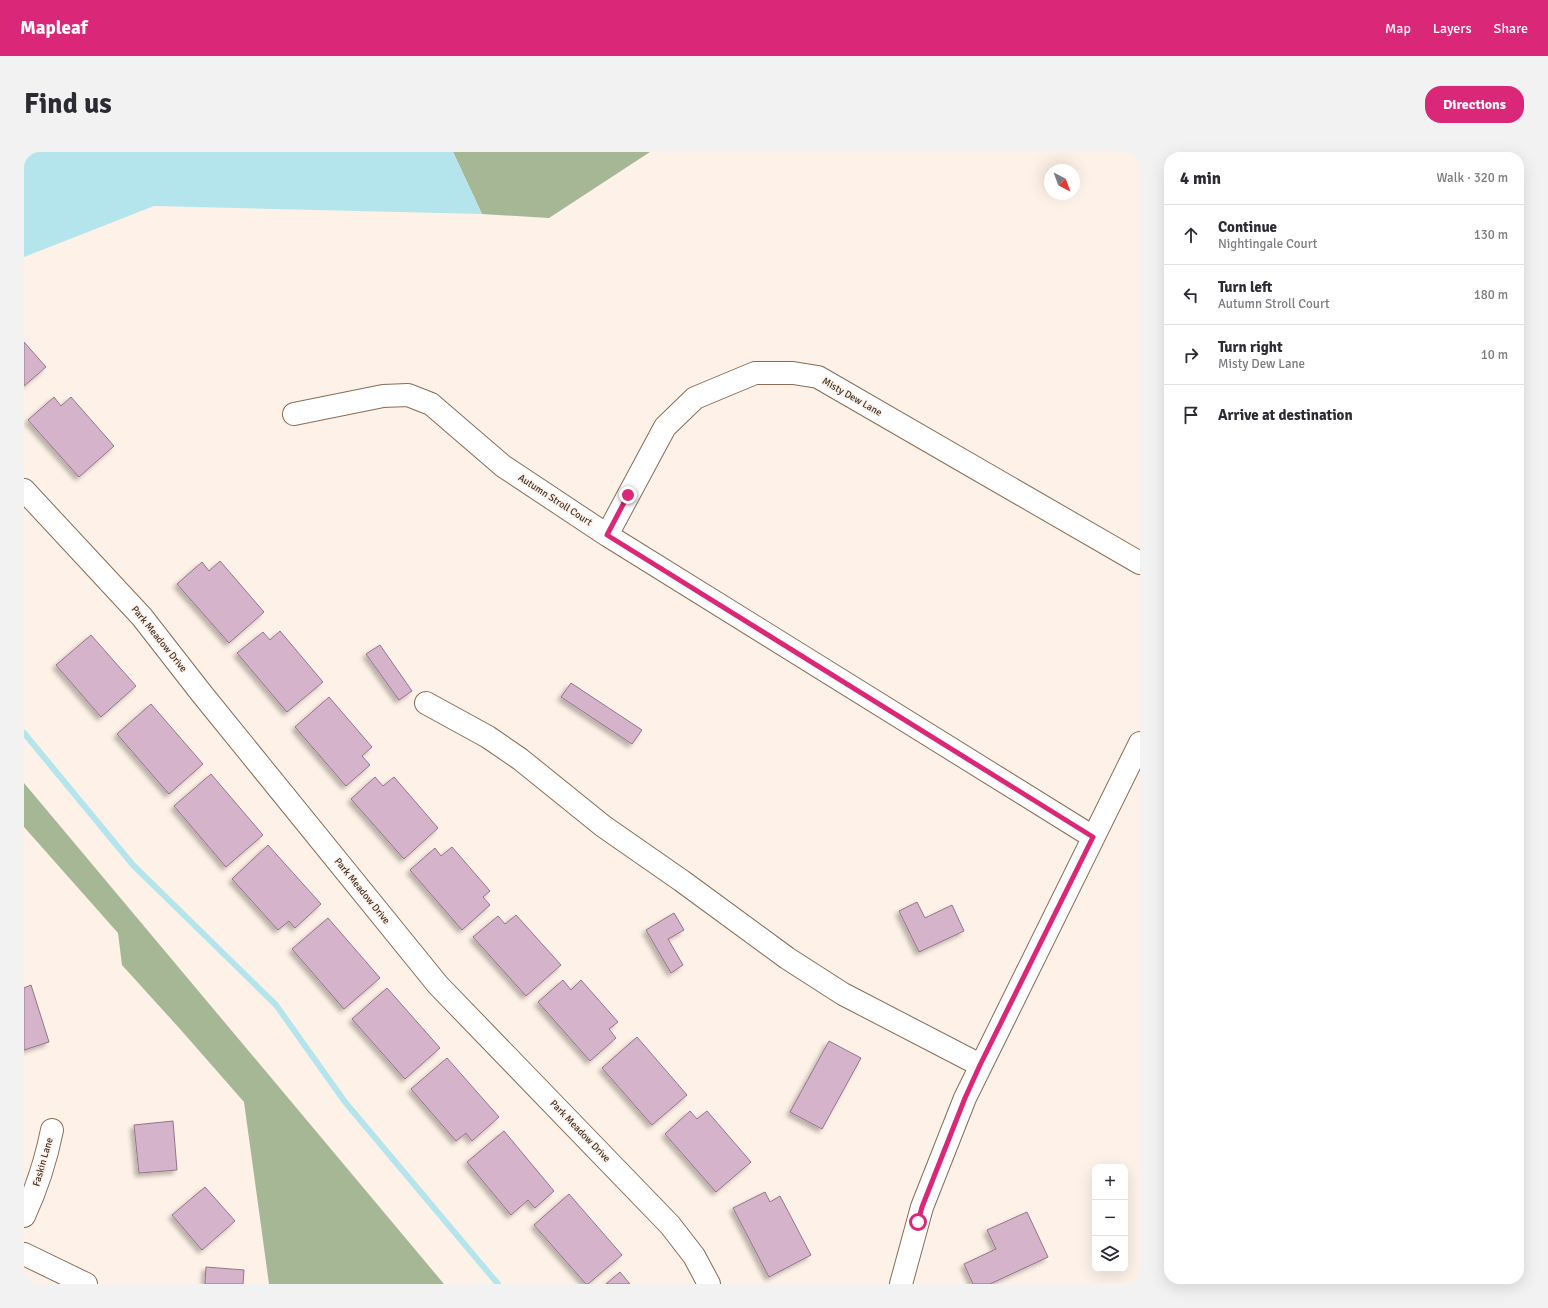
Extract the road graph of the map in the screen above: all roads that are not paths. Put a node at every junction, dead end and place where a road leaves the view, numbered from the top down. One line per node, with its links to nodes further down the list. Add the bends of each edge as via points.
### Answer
1 (294, 414): 3 (street, Autumn Stroll Court, via 383,396 408,395 431,404 503,466)
2 (24, 490): 13 (street, Park Meadow Drive, via 142,617 438,985 670,1225 694,1256)
3 (607, 535): 4 (street, Misty Dew Lane, via 665,427 695,398 755,373 793,373 818,377); 7 (street, Autumn Stroll Court)
4 (1140, 563)
5 (426, 703): 8 (street, via 488,737 520,759 603,826 787,958 843,994)
6 (1140, 743): 7 (street)
7 (1093, 837): 8 (street)
8 (980, 1065): 14 (street, via 922,1207)
9 (52, 1130): 10 (street, Faskin Lane, via 40,1179)
10 (24, 1216)
11 (24, 1254): 12 (street)
12 (86, 1284)
13 (709, 1284)
14 (902, 1284)

